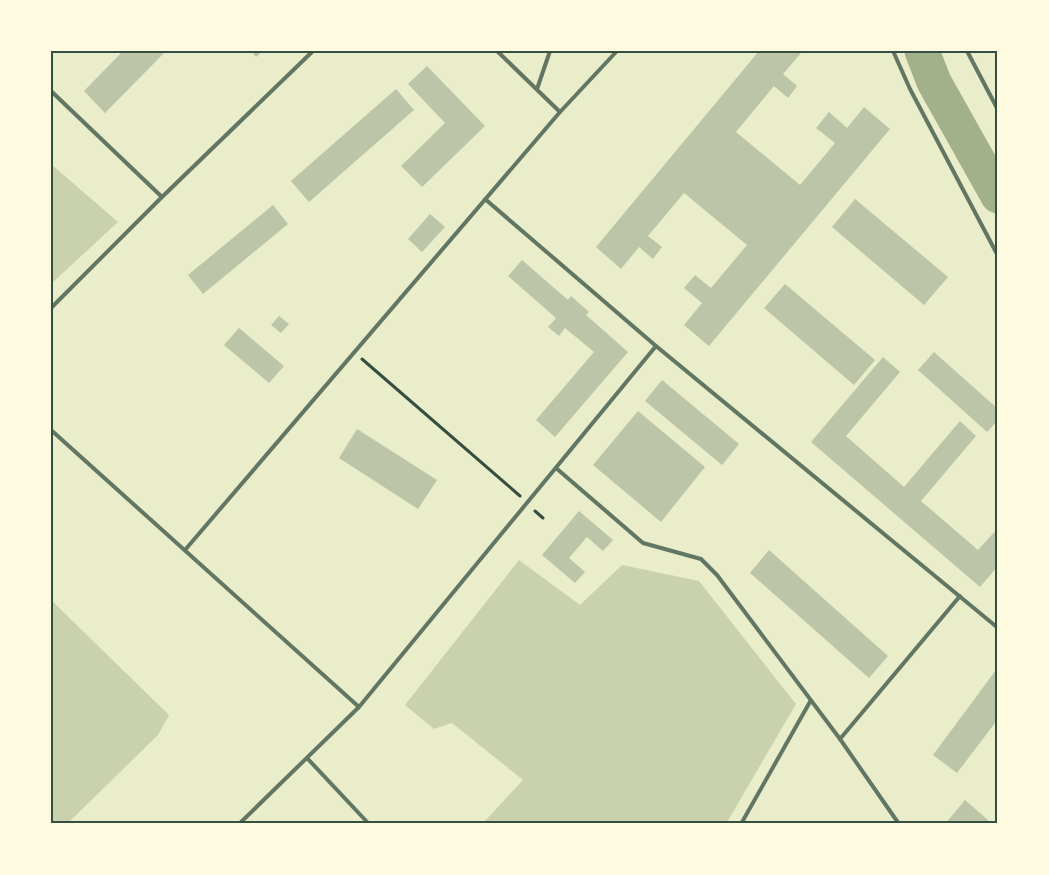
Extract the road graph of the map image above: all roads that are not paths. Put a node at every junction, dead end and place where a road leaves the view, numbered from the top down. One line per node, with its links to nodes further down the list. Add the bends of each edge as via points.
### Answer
1 (314, 51): 11 (lane)
2 (497, 51): 7 (lane)
3 (550, 51): 7 (lane)
4 (617, 51): 10 (lane)
5 (893, 51): 13 (lane)
6 (968, 51): 9 (lane)
7 (537, 89): 10 (lane)
8 (51, 91): 11 (lane)
9 (998, 110)
10 (560, 112): 12 (lane)
11 (162, 197): 14 (lane)
12 (485, 199): 15 (lane); 18 (lane)
13 (998, 256)
14 (51, 308)
15 (656, 346): 17 (lane); 19 (lane)
16 (51, 430): 18 (lane)
17 (556, 468): 21 (lane, via 643,543 701,559 717,575); 22 (lane)
18 (184, 550): 22 (lane)
19 (960, 596): 20 (lane); 23 (lane)
20 (998, 628)
21 (811, 700): 23 (lane); 27 (lane)
22 (359, 707): 24 (lane)
23 (840, 739): 28 (lane)
24 (307, 758): 25 (lane); 26 (lane)
25 (239, 824)
26 (370, 824)
27 (741, 824)
28 (899, 824)

